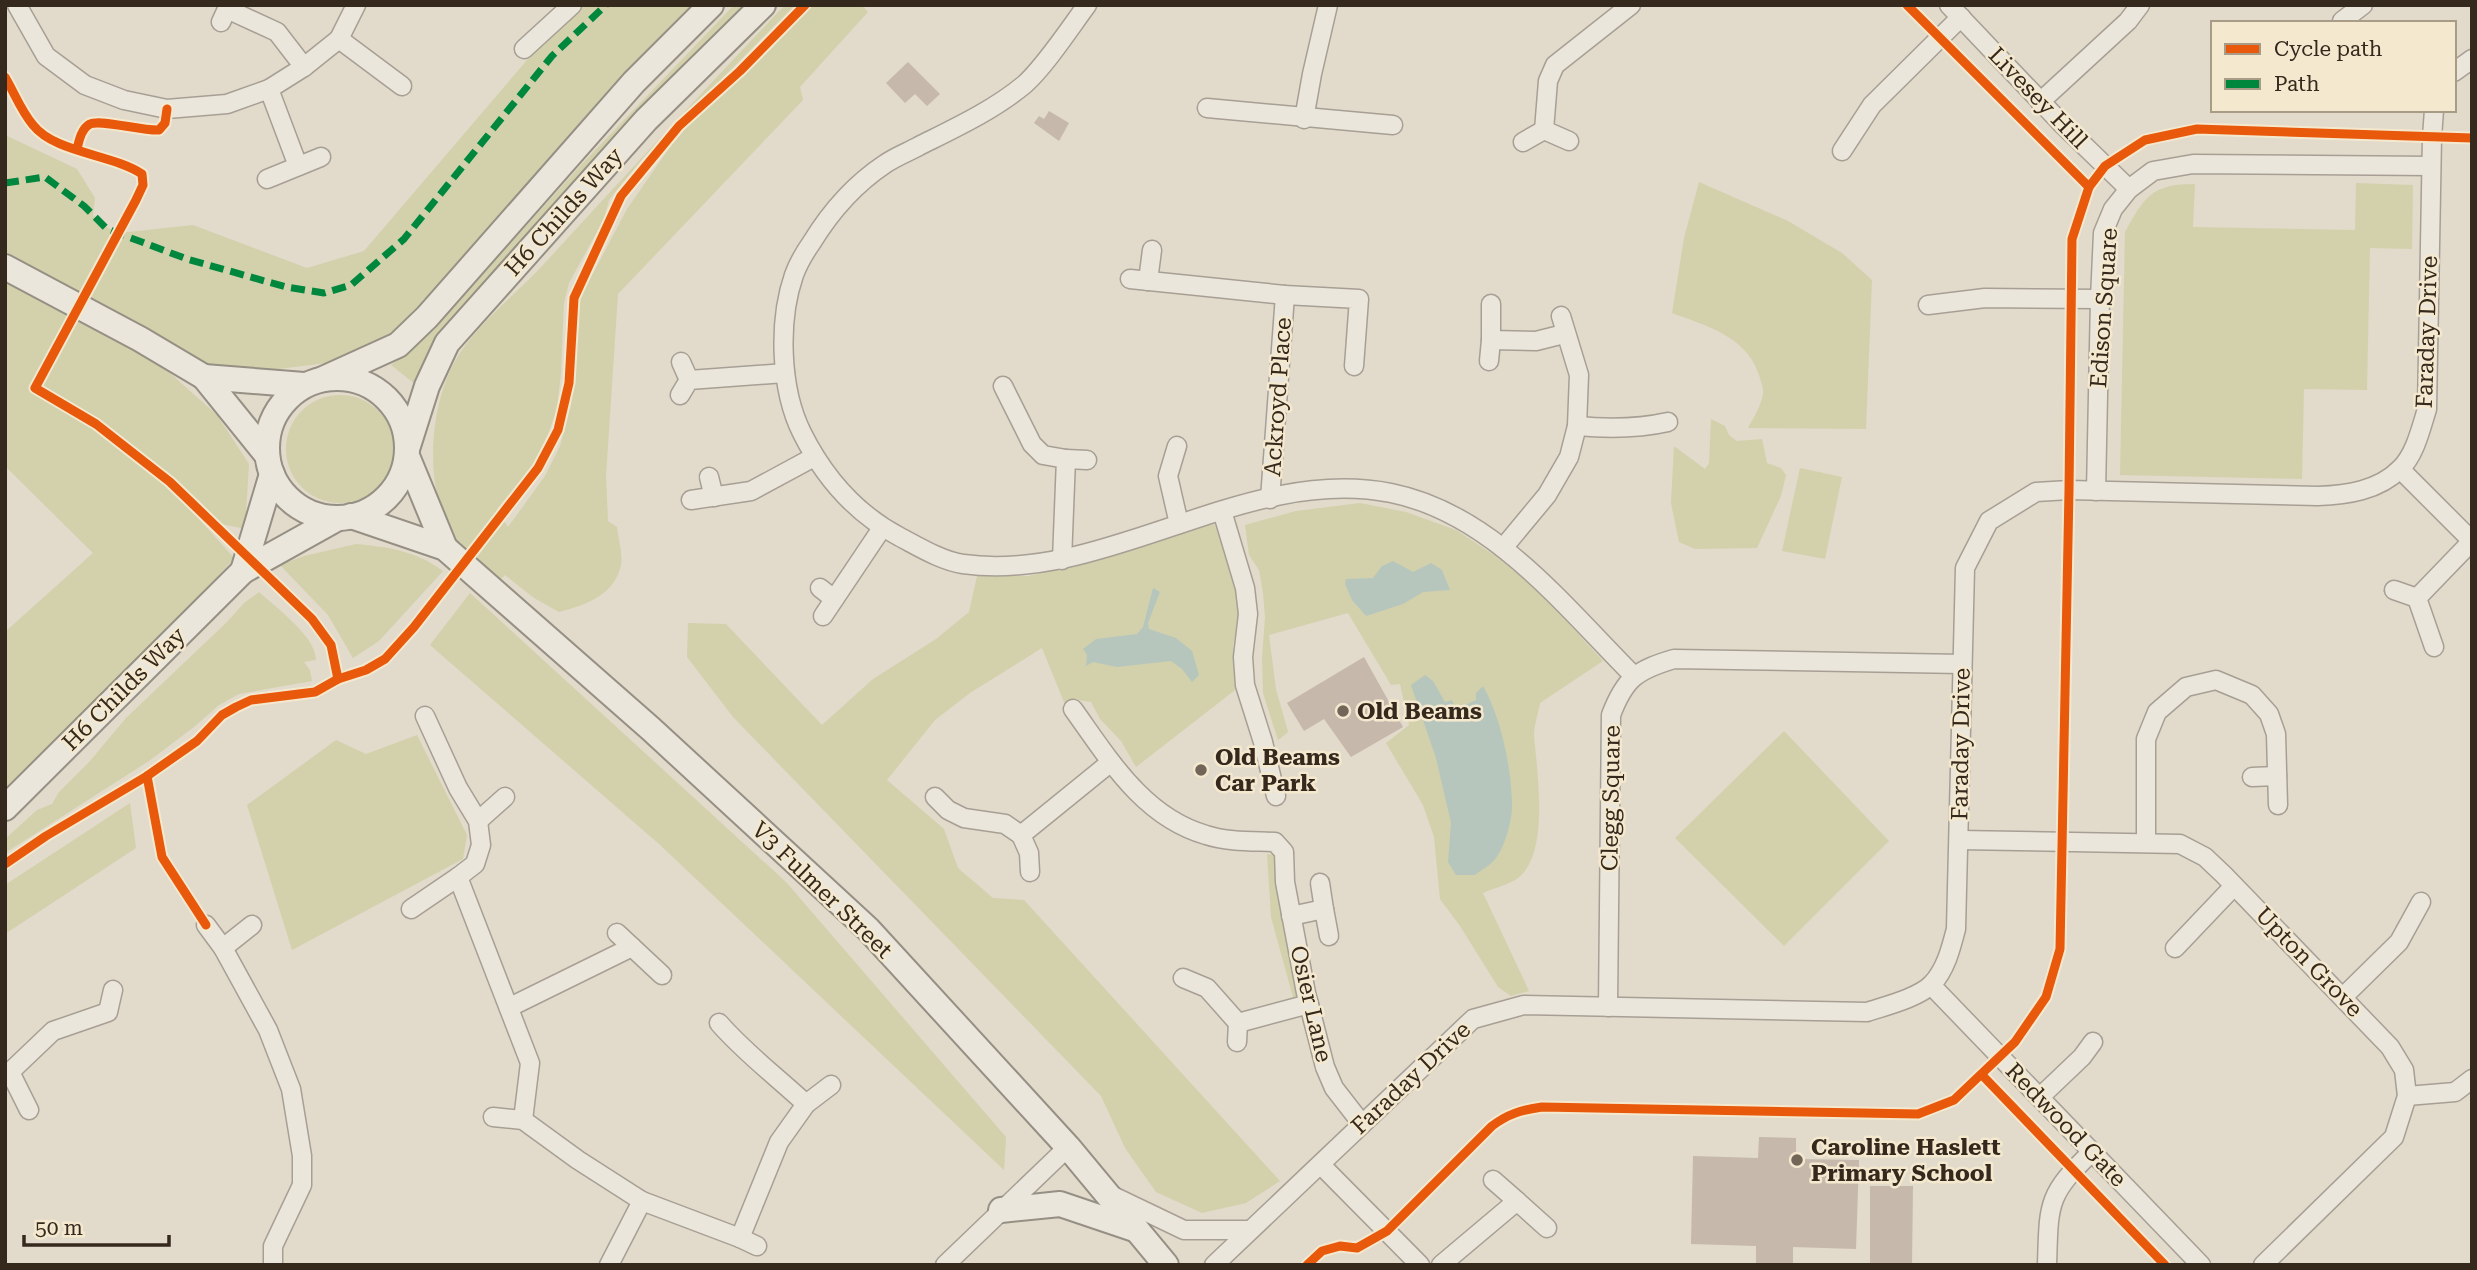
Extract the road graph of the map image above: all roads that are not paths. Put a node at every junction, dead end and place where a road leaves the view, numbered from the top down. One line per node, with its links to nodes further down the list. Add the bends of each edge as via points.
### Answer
1 (17, 5): 20 (street, via 46,56 85,85 124,100 167,109 227,104)
2 (356, 5): 14 (street)
3 (572, 5): 15 (street)
4 (711, 5): 49 (street, H6 Childs Way, via 634,82 398,345)
5 (763, 5): 54 (street, H6 Childs Way, via 646,120 447,343 427,386)
6 (1087, 5): 47 (street, via 1026,83 981,113 886,163 845,196 795,272 784,309)
7 (1328, 5): 24 (street)
8 (1631, 5): 26 (street, via 1555,65 1548,80)
9 (2140, 5): 21 (street)
10 (2362, 5): 12 (street)
11 (1955, 11): 21 (street, Livesey Hill); 29 (street, via 1872,105)
12 (2343, 21)
13 (221, 22): 17 (street, via 228,9 278,32)
14 (338, 39): 17 (street); 19 (street)
15 (524, 49)
16 (2472, 59): 18 (street)
17 (304, 67): 20 (street)
18 (2456, 71)
19 (402, 86)
20 (269, 89): 31 (street)
21 (2040, 102): 34 (street, Livesey Hill)
22 (1207, 108): 24 (street)
23 (2434, 112): 32 (street, Faraday Drive)
24 (1304, 119): 25 (street)
25 (1393, 125)
26 (1544, 131): 27 (street); 28 (street)
27 (1569, 141)
28 (1523, 142)
29 (1842, 151)
30 (321, 157): 31 (street)
31 (298, 166): 33 (street)
32 (2431, 166): 34 (street, Edison Square, via 2193,164 2153,171); 59 (street, Faraday Drive, via 2427,409)
33 (267, 179)
34 (2129, 188): 40 (street, Edison Square, via 2103,233)
35 (1152, 250): 38 (street)
36 (5, 267): 48 (street)
37 (1130, 279): 38 (street, Ackroyd Place)
38 (1149, 281): 39 (street, Ackroyd Place)
39 (1285, 295): 46 (street, Ackroyd Place, via 1359,299); 63 (street, Ackroyd Place)
40 (2099, 299): 42 (street, via 1985,298); 61 (street, Edison Square)
41 (1491, 304): 43 (street)
42 (1928, 305)
43 (1491, 340): 44 (street); 52 (street, via 1536,341 1562,325 1579,375)
44 (1489, 361)
45 (681, 362): 47 (street, via 685,387)
46 (1354, 366)
47 (785, 373): 55 (street, via 793,416)
48 (204, 377): 49 (street); 58 (street)
49 (314, 382): 54 (street, via 344,378 381,393 404,426); 58 (street, via 279,407 267,438)
50 (1003, 386): 56 (street, via 1032,444 1043,454)
51 (1668, 422): 52 (street, via 1614,429)
52 (1577, 426): 71 (street, via 1569,457 1547,495)
53 (1178, 446): 67 (street, via 1168,476)
54 (407, 451): 66 (street, via 401,477 389,495 372,509); 70 (street, V3 Fulmer Street)
55 (814, 457): 62 (street, via 751,491); 68 (street, via 847,500)
56 (1066, 459): 57 (street); 72 (street)
57 (1087, 460)
58 (269, 465): 66 (street, via 282,492 298,506 317,515); 73 (street, H6 Childs Way)
59 (2400, 469): 61 (street, Faraday Drive, via 2373,486 2348,494); 69 (street)
60 (709, 477): 62 (street)
61 (2096, 491): 78 (street, Faraday Drive, via 2036,492 1989,521 1965,568)
62 (714, 497): 64 (street)
63 (1270, 499): 65 (street); 71 (street, via 1344,488 1392,493 1436,506)
64 (691, 500)
65 (1222, 511): 67 (street); 85 (street, via 1245,588 1245,685)
66 (344, 517): 70 (street, V3 Fulmer Street); 73 (street, H6 Childs Way)
67 (1180, 524): 72 (street)
68 (883, 528): 72 (street, via 961,564); 76 (street, via 827,594)
69 (2472, 541): 75 (street)
70 (445, 548): 131 (street, V3 Fulmer Street, via 868,929)
71 (1503, 548): 79 (street)
72 (1062, 560)
73 (243, 571): 89 (street, H6 Childs Way)
74 (2394, 590): 75 (street)
75 (2417, 598): 77 (street)
76 (823, 616)
77 (2434, 647)
78 (1962, 664): 79 (street, via 1674,659); 92 (street, Faraday Drive)
79 (1633, 676): 116 (street, Clegg Square, via 1620,691 1611,715)
80 (1073, 709): 82 (street, Osier Lane)
81 (425, 716): 90 (street)
82 (1111, 762): 91 (street); 101 (street, Osier Lane, via 1153,809 1180,825 1206,836 1275,842 1284,852)
83 (2277, 776): 84 (street); 88 (street); 93 (street, via 2276,734 2269,714 2252,695 2216,680 2186,687 2157,712 2146,739)
84 (2252, 777)
85 (1276, 796)
86 (505, 797): 90 (street)
87 (935, 797): 91 (street, via 964,818 1005,824)
88 (2278, 805)
89 (5, 808)
90 (478, 821): 95 (street, via 481,845 475,864)
91 (1021, 835): 94 (street, via 1029,853)
92 (1959, 840): 93 (street, Upton Grove); 111 (street, Faraday Drive, via 1956,929 1947,961)
93 (2146, 842): 97 (street, Upton Grove, via 2180,844 2205,857)
94 (1030, 872)
95 (458, 877): 99 (street); 115 (street)
96 (1320, 883): 100 (street, Osier Lane)
97 (2234, 886): 108 (street); 113 (street, Upton Grove)
98 (2421, 902): 113 (street, via 2399,942)
99 (411, 909)
100 (1324, 909): 101 (street, Osier Lane); 105 (street, Osier Lane)
101 (1291, 916): 114 (street, Osier Lane)
102 (206, 925): 107 (street)
103 (252, 925): 107 (street)
104 (617, 933): 106 (street)
105 (1329, 936)
106 (632, 947): 109 (street); 115 (street)
107 (223, 948): 144 (street, via 268,1030 291,1089 303,1156 302,1185 273,1246)
108 (2175, 948)
109 (662, 975)
110 (1183, 978): 118 (street, via 1207,988)
111 (1931, 985): 116 (street, Faraday Drive, via 1867,1012); 125 (street, Redwood Gate)
112 (113, 990): 121 (street, via 108,1012 52,1031)
113 (2343, 997): 124 (street, Upton Grove, via 2389,1046 2404,1070)
114 (1309, 1004): 118 (street); 130 (street, Osier Lane, via 1329,1077)
115 (510, 1007): 129 (street, via 530,1063)
116 (1608, 1007): 130 (street, Faraday Drive, via 1524,1005 1473,1019)
117 (719, 1023): 126 (street)
118 (1238, 1023): 119 (street)
119 (1237, 1042)
120 (2092, 1042): 125 (street)
121 (8, 1073): 127 (street)
122 (2472, 1079): 124 (street, via 2455,1092)
123 (831, 1085): 126 (street)
124 (2407, 1096): 153 (street, via 2394,1137)
125 (2040, 1097): 132 (street, Redwood Gate)
126 (806, 1104): 142 (street, via 779,1142)
127 (29, 1110)
128 (493, 1117): 129 (street)
129 (523, 1120): 136 (street)
130 (1362, 1124): 133 (street, Faraday Drive)
131 (1068, 1147): 135 (street, V3 Fulmer Street); 138 (street)
132 (2092, 1152): 151 (street, via 2059,1186 2049,1211); 152 (street, Redwood Gate)
133 (1321, 1165): 141 (street, Faraday Drive); 149 (street)
134 (1493, 1180): 137 (street)
135 (1107, 1193): 140 (street, V3 Fulmer Street); 141 (street, via 1184,1230)
136 (642, 1201): 142 (street); 145 (street)
137 (1517, 1201): 139 (street); 150 (street)
138 (1001, 1210): 140 (street, via 1060,1204); 146 (street)
139 (1547, 1228)
140 (1138, 1230): 147 (street, V3 Fulmer Street)
141 (1250, 1230): 148 (street, Faraday Drive)
142 (740, 1238): 143 (street)
143 (757, 1246)
144 (273, 1265)
145 (609, 1265)
146 (945, 1265)
147 (1166, 1265)
148 (1214, 1265)
149 (1420, 1265)
150 (1441, 1265)
151 (2047, 1265)
152 (2201, 1265)
153 (2263, 1265)

